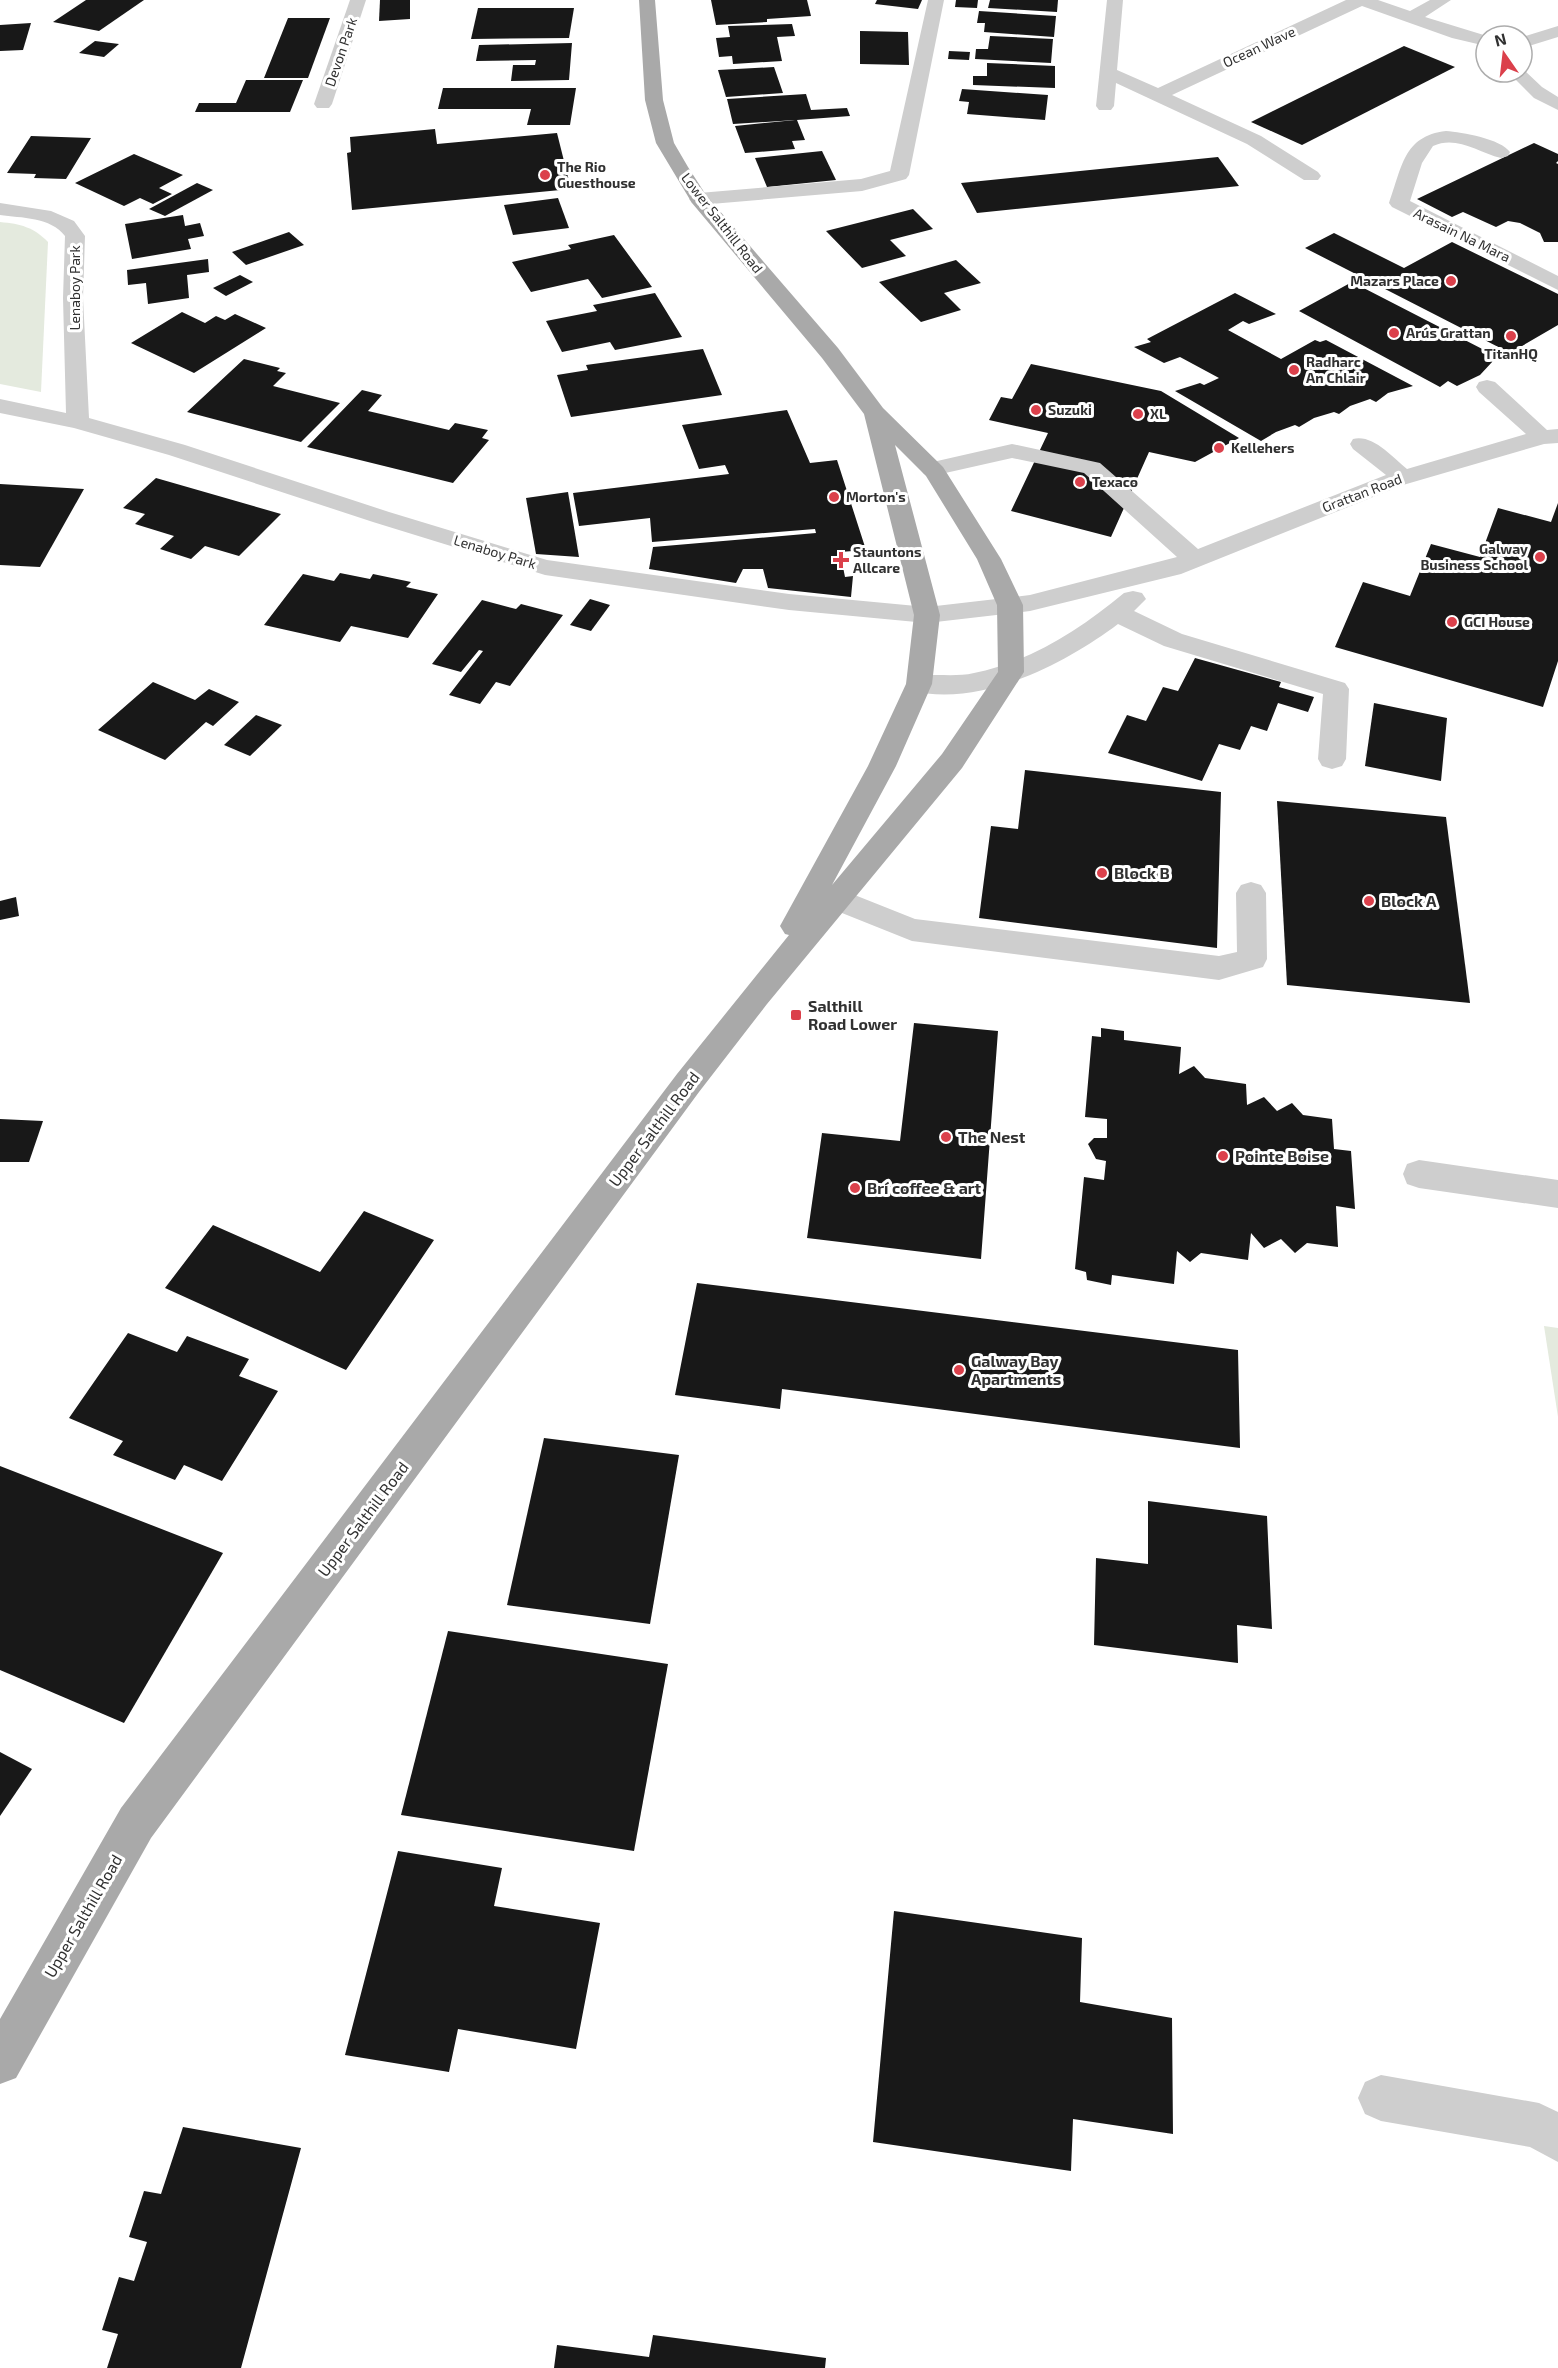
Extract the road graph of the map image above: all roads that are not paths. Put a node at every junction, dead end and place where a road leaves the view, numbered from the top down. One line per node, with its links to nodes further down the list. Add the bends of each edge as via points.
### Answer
1 (358, 0): 14 (street, Devon Park)
2 (647, 0): 19 (main road, Lower Salthill Road, via 654,100 664,143)
3 (936, 0): 19 (street, via 899,175 862,185)
4 (1115, 0): 11 (street)
5 (1361, 0): 7 (street, Ocean Wave); 13 (street, Ocean Wave)
6 (1443, 0): 7 (street)
7 (1410, 18): 9 (street, Ocean Wave)
8 (1558, 31): 10 (street)
9 (1474, 37)
10 (1534, 39)
11 (1108, 72): 13 (street); 16 (street)
12 (1527, 84): 15 (street)
13 (1158, 95): 18 (street, via 1254,140)
14 (323, 104)
15 (1558, 104)
16 (1105, 106)
17 (1501, 152): 21 (street, Arasain Na Mara, via 1473,140 1448,136 1429,141 1420,148 1399,203)
18 (1311, 176)
19 (699, 199): 24 (main road, Lower Salthill Road)
20 (0, 209): 25 (street, Lenaboy Park, via 44,215 67,225 75,236)
21 (1558, 284)
22 (1487, 387): 26 (street)
23 (0, 406): 25 (street, Lenaboy Park)
24 (875, 412): 28 (main road, Lower Salthill Road); 33 (main road, Lower Salthill Road)
25 (78, 422): 33 (street, Lenaboy Park, via 545,567 789,602)
26 (1550, 436): 29 (street, Grattan Road)
27 (1361, 444): 29 (street)
28 (932, 469): 30 (street, via 1012,451 1092,468); 31 (main road, Lower Salthill Road, via 989,559)
29 (1403, 478): 30 (street, Grattan Road)
30 (1183, 563): 31 (street, Grattan Road); 32 (street, Grattan Road)
31 (1010, 605): 33 (street, Grattan Road); 34 (main road)
32 (1116, 613): 34 (street, Grattan Road, via 1041,663); 36 (street, via 1173,640 1336,688)
33 (927, 615): 35 (main road, Upper Salthill Road)
34 (1011, 672): 35 (street, Grattan Road, via 973,683); 38 (main road, Upper Salthill Road, via 952,761)
35 (919, 684): 39 (main road, Upper Salthill Road, via 882,766)
36 (1332, 759)
37 (1251, 893): 38 (street, via 1252,959 1219,968 912,930)
38 (837, 899): 39 (main road, Upper Salthill Road)
39 (756, 996): 42 (main road, Upper Salthill Road, via 136,1823)
40 (1419, 1174): 41 (street)
41 (1558, 1194)
42 (0, 2062)
43 (1381, 2098): 44 (street, via 1539,2126)
44 (1558, 2139)

